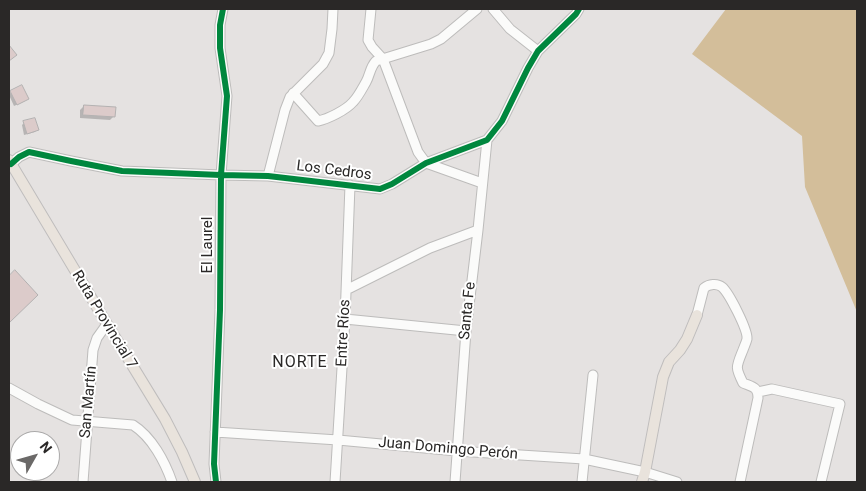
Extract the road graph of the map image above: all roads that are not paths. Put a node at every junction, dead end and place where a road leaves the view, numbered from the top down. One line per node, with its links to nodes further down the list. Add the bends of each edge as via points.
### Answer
1 (224, 9): 13 (street, El Laurel, via 220,48 227,96)
2 (333, 9): 9 (street, via 329,53 323,64)
3 (371, 9): 8 (street, via 368,40)
4 (477, 9): 8 (street, via 441,40)
5 (493, 9): 7 (street, via 510,29)
6 (579, 9): 7 (street)
7 (538, 51): 10 (street, via 502,121)
8 (383, 60): 9 (street, via 372,65 355,100 325,120 318,121); 12 (street, via 418,152)
9 (293, 93): 14 (street, via 285,110)
10 (487, 140): 12 (street, Los Cedros); 15 (street, Santa Fe)
11 (10, 162): 13 (street, Los Cedros, via 29,152 122,170); 21 (main road, Ruta Provincial 7)
12 (426, 162): 15 (street); 16 (street, Los Cedros, via 380,189)
13 (221, 176): 14 (street, Los Cedros); 27 (street, El Laurel)
14 (268, 176): 16 (street, Los Cedros)
15 (482, 183): 17 (street, Santa Fe)
16 (350, 184): 18 (street, Entre Ríos)
17 (478, 230): 18 (street, via 430,248); 22 (street, Santa Fe)
18 (346, 290): 20 (street, Entre Ríos)
19 (697, 315): 25 (street, via 704,288 716,284 723,288 746,331 747,340 737,370 743,383 753,386); 31 (main road, via 680,350 668,362)
20 (345, 318): 22 (street); 28 (street, Entre Ríos)
21 (106, 324): 26 (street, San Martín, via 93,350); 34 (main road, Ruta Provincial 7, via 165,419)
22 (466, 331): 29 (street, Santa Fe)
23 (594, 375): 30 (street)
24 (9, 388): 26 (street, via 72,420)
25 (758, 392): 40 (street); 41 (street, via 772,389 840,404)
26 (87, 422): 32 (street, San Martín); 33 (street, via 133,425 142,430 152,442)
27 (215, 432): 28 (street, Juan Domingo Perón); 35 (street, El Laurel)
28 (338, 440): 29 (street, Juan Domingo Perón); 36 (street, Entre Ríos)
29 (457, 451): 30 (street, Juan Domingo Perón); 37 (street, Santa Fe)
30 (584, 459): 31 (street, Juan Domingo Perón); 38 (street)
31 (643, 477): 39 (street, Juan Domingo Perón)
32 (83, 482)
33 (172, 482)
34 (195, 482)
35 (216, 482)
36 (335, 482)
37 (455, 482)
38 (582, 482)
39 (677, 482)
40 (740, 482)
41 (821, 482)

